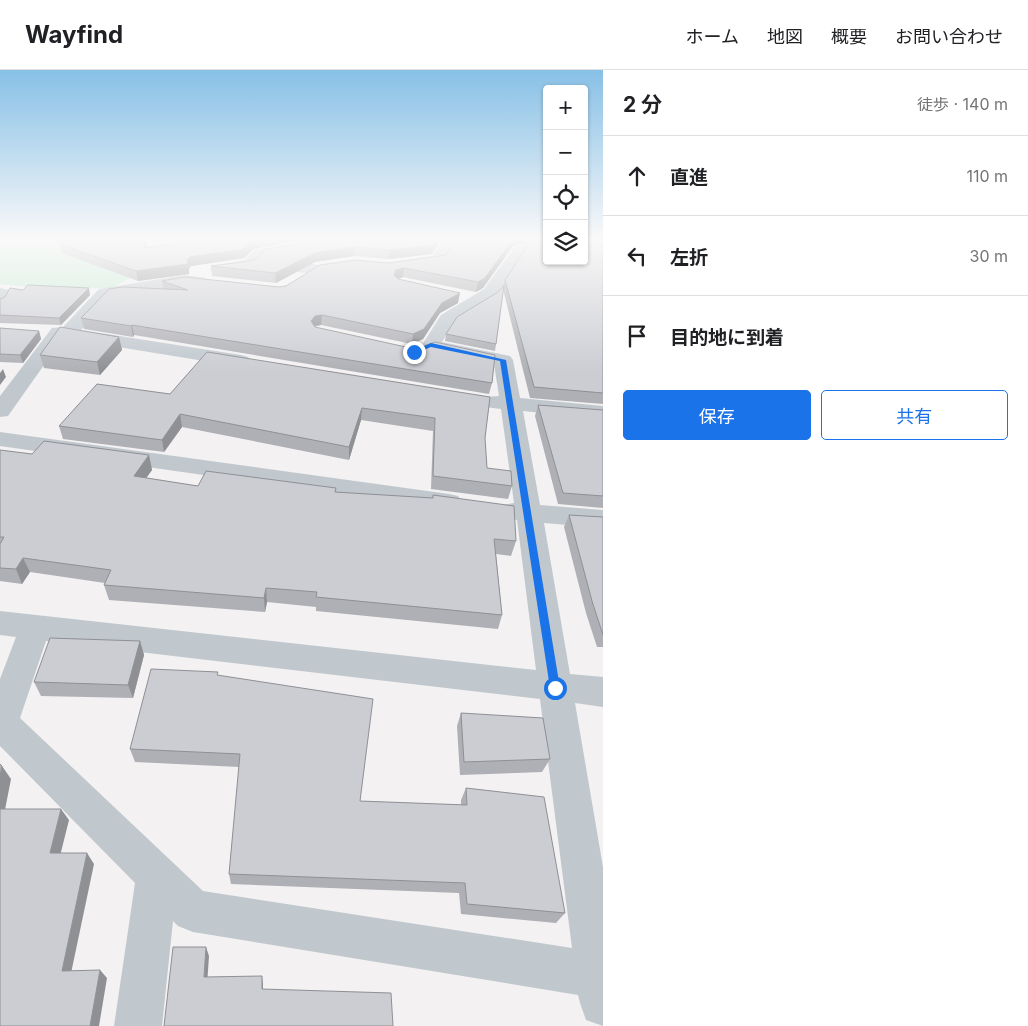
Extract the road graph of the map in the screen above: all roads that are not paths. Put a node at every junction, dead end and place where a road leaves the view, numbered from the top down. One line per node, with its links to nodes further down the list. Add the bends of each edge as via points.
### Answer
1 (169, 283): 7 (street, via 105,293)
2 (209, 283): 4 (street)
3 (497, 283): 10 (street, via 490,292 469,298 422,348 503,360)
4 (222, 284)
5 (0, 293): 6 (street, via 3,294)
6 (0, 300)
7 (54, 332): 8 (street); 11 (street, via 20,370)
8 (264, 365)
9 (471, 398): 10 (street)
10 (510, 405): 12 (street); 14 (street)
11 (0, 411)
12 (603, 413)
13 (0, 439): 14 (street)
14 (529, 513): 15 (street); 18 (street)
15 (603, 519)
16 (0, 623): 17 (street)
17 (35, 627): 18 (street); 20 (street)
18 (555, 688): 19 (street); 22 (street)
19 (603, 692)
20 (0, 722): 21 (street)
21 (157, 875): 22 (street, via 193,910); 23 (street)
22 (600, 967)
23 (138, 1026)

